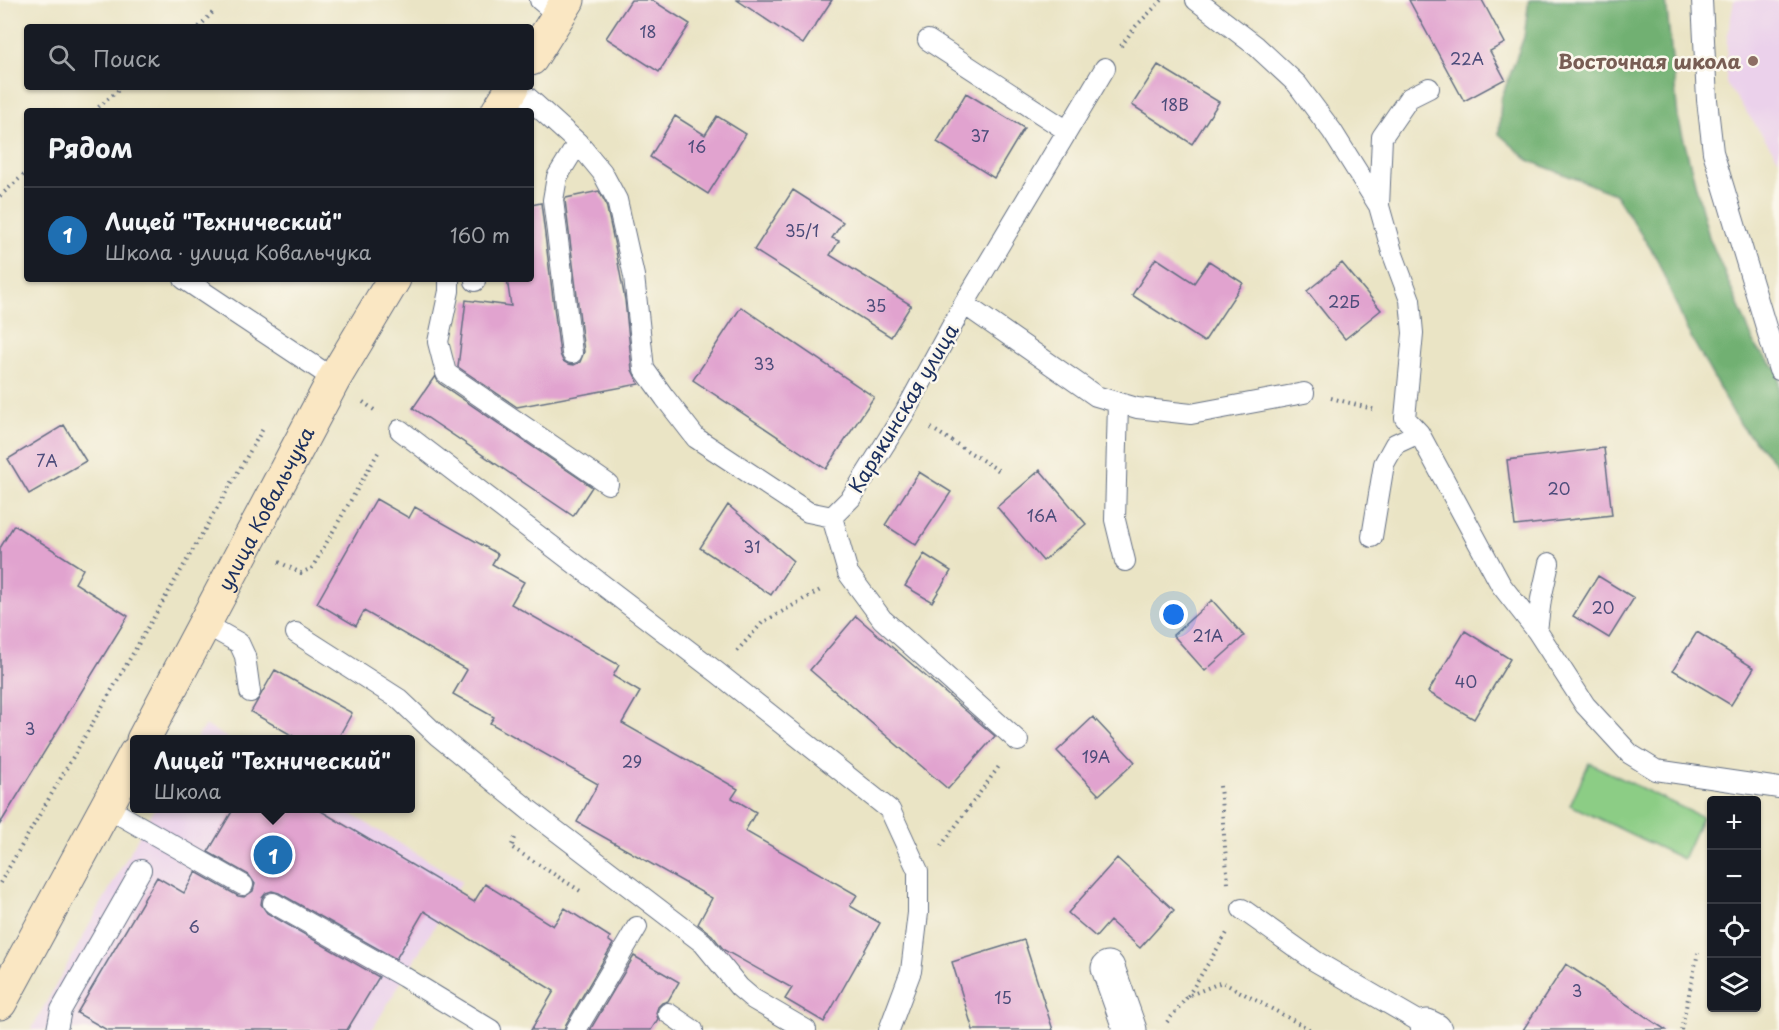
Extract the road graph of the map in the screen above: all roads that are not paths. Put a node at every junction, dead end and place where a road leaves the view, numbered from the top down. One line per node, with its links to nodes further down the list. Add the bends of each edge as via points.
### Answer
1 (1196, 0): 13 (lane, via 1297,84)
2 (1702, 0): 19 (lane, via 1713,152)
3 (555, 5): 5 (main road)
4 (928, 40): 11 (lane)
5 (534, 52)
6 (1105, 68): 11 (lane, Карякинская улица)
7 (1429, 88): 13 (lane, via 1409,98 1382,137)
8 (512, 90): 10 (main road)
9 (517, 90): 12 (lane)
10 (500, 108)
11 (1066, 130): 17 (lane, Карякинская улица)
12 (578, 142): 18 (lane, via 557,177 553,200); 26 (lane, via 602,172 617,200 634,276 644,369 696,438 808,512)
13 (1379, 206): 24 (lane, via 1410,300 1413,333 1405,418)
14 (188, 282): 20 (lane)
15 (392, 282): 20 (main road, улица Ковальчука)
16 (449, 282): 25 (lane, via 438,342 446,373)
17 (964, 304): 22 (lane, via 1096,396); 26 (lane, Карякинская улица, via 852,498)
18 (572, 354)
19 (1779, 370)
20 (334, 379): 30 (main road, улица Ковальчука)
21 (1304, 393): 22 (lane, via 1191,414)
22 (1118, 403): 28 (lane, via 1115,520)
23 (400, 429): 53 (lane, via 890,810 918,872 918,913 911,971)
24 (1419, 433): 27 (lane, via 1395,444 1384,464); 31 (lane, via 1501,585)
25 (608, 484)
26 (832, 517): 35 (lane, via 848,573 882,619)
27 (1372, 537)
28 (1125, 561)
29 (1549, 563): 31 (lane)
30 (206, 624): 33 (lane, via 239,644 245,656); 34 (main road, улица Ковальчука)
31 (1537, 631): 37 (lane, via 1586,705 1630,754 1656,770)
32 (296, 633): 52 (lane, via 399,699 529,810 703,943 753,999)
33 (250, 692)
34 (146, 735)
35 (1018, 741)
36 (130, 763): 38 (main road)
37 (1779, 788)
38 (106, 807): 40 (lane); 45 (main road)
39 (141, 870): 48 (lane, via 61,1010)
40 (243, 885)
41 (273, 903): 49 (lane)
42 (1242, 909): 47 (lane, via 1315,961)
43 (637, 927): 50 (lane)
44 (1108, 969): 54 (street)
45 (0, 1001)
46 (668, 1013): 51 (lane)
47 (1431, 1028)
48 (57, 1030)
49 (491, 1030)
50 (576, 1030)
51 (693, 1030)
52 (806, 1030)
53 (889, 1030)
54 (1130, 1030)

